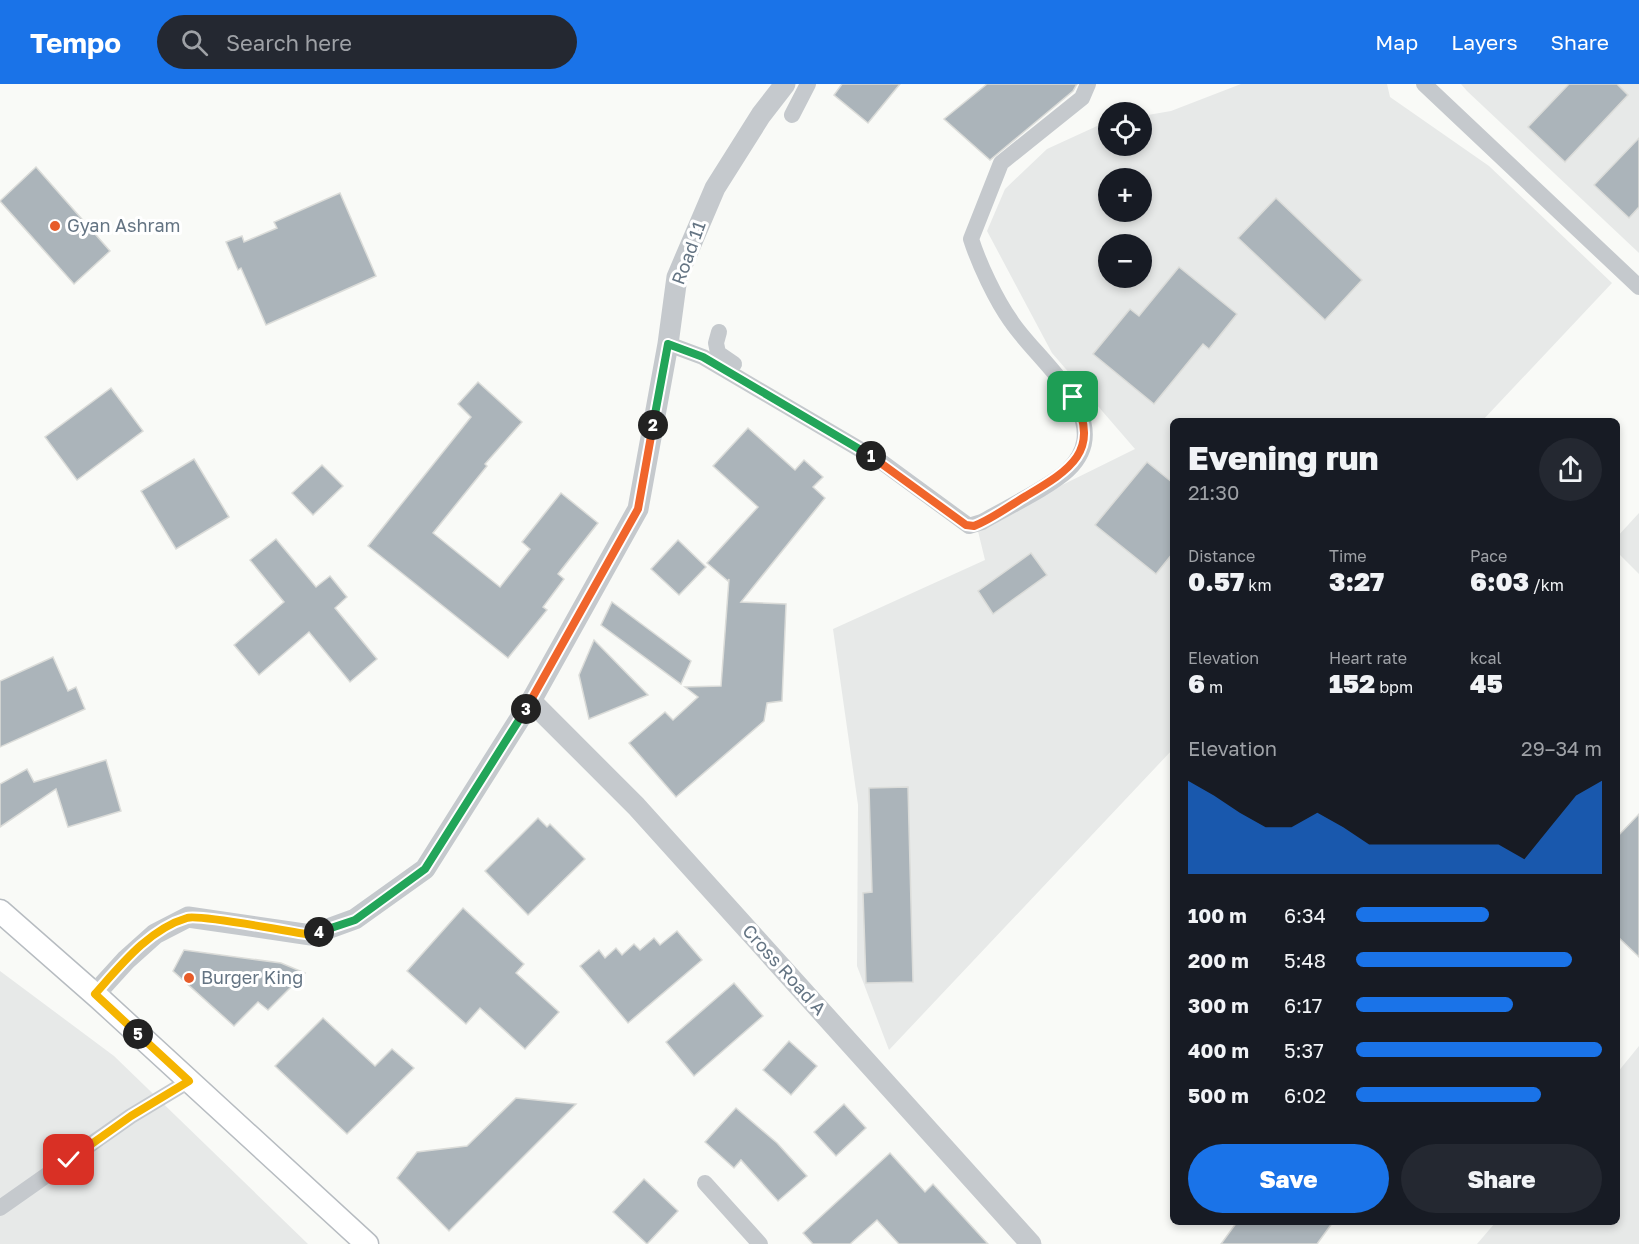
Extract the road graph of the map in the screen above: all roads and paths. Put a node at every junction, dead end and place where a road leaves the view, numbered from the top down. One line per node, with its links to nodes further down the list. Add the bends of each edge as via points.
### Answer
1 (785, 84): 8 (street, Road 11, via 715,188 677,277)
2 (808, 84): 5 (street)
3 (1088, 84): 9 (street, via 1082,98 1001,164 971,239 1011,321 1082,412 1084,440 1078,456 1062,474 974,526 966,525)
4 (1424, 84): 6 (street)
5 (792, 115)
6 (1639, 287)
7 (719, 332): 9 (street, via 716,349 722,357 881,449 888,456)
8 (668, 344): 9 (street, via 703,357); 10 (street, Road 11, via 638,509)
9 (885, 464)
10 (531, 701): 12 (street, Road 11, via 425,869 355,920 311,935 188,917 155,934); 18 (street, Cross Road A, via 636,806)
11 (0, 911): 12 (main road)
12 (95, 994): 13 (main road)
13 (189, 1081): 15 (street, via 131,1116); 16 (main road)
14 (705, 1183): 17 (street)
15 (0, 1208)
16 (367, 1244)
17 (760, 1244)
18 (1031, 1244)

